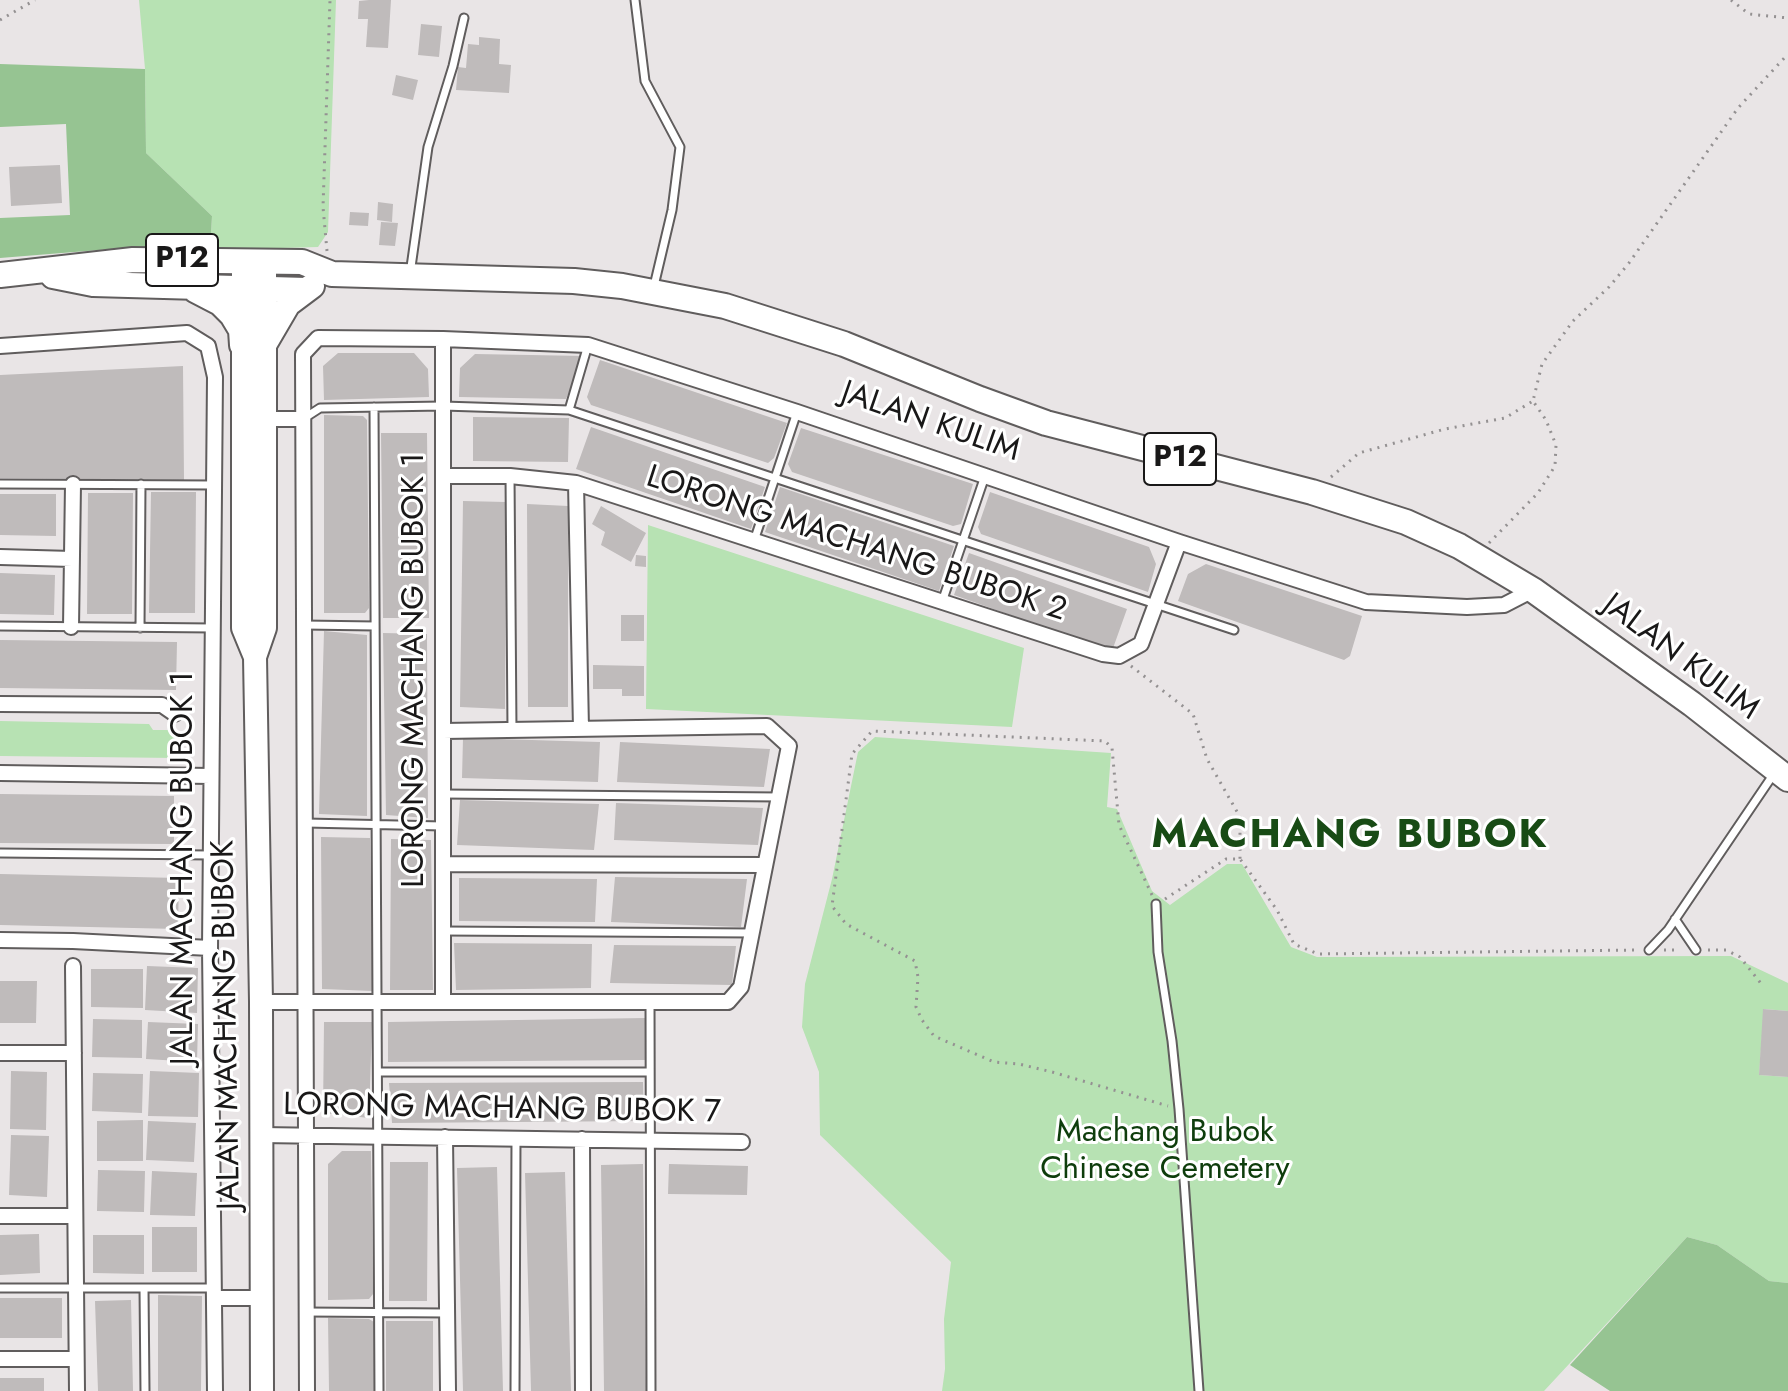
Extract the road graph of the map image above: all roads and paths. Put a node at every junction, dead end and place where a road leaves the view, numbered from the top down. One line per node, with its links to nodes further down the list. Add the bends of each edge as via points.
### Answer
1 (35, 0): 7 (path)
2 (330, 0): 11 (path, via 323,207)
3 (635, 0): 17 (lane, via 645,81 680,147)
4 (1731, 0): 6 (path, via 1749,14)
5 (464, 18): 12 (lane, via 428,147)
6 (1788, 18)
7 (0, 20)
8 (1788, 54): 22 (path, via 1738,108 1629,263 1573,321 1542,364)
9 (254, 262): 10 (main road, JALAN KULIM / P12, via 133,260); 11 (main road, JALAN KULIM / P12, via 302,262); 15 (main road, JALAN MACHANG BUBOK)
10 (32, 272): 13 (main road, JALAN KULIM / P12); 14 (main road, JALAN KULIM / P12, via 93,284)
11 (332, 274): 12 (main road, JALAN KULIM / P12); 16 (main road)
12 (410, 274): 17 (main road, JALAN KULIM / P12, via 574,281)
13 (0, 275)
14 (187, 287): 15 (main road, JALAN KULIM / P12); 19 (main road, via 220,303)
15 (253, 288): 16 (main road, JALAN KULIM / P12); 19 (main road, JALAN MACHANG BUBOK)
16 (306, 290): 19 (main road)
17 (653, 291): 38 (main road, JALAN KULIM / P12, via 725,306 844,344 1046,423)
18 (443, 339): 20 (street, JALAN KULIM); 23 (street, LORONG MACHANG BUBOK 1); 28 (street, JALAN KULIM, via 318,338 303,354)
19 (253, 345): 27 (main road, JALAN MACHANG BUBOK); 54 (main road, JALAN MACHANG BUBOK)
20 (588, 345): 25 (lane); 26 (street, JALAN KULIM)
21 (0, 346): 37 (street, JALAN MACHANG BUBOK 1, via 187,333 208,346 215,377)
22 (1533, 401): 38 (path, via 1505,418 1359,453); 43 (path, via 1556,445 1555,466 1538,493)
23 (443, 406): 24 (lane); 25 (lane); 29 (street, LORONG MACHANG BUBOK 1)
24 (374, 407): 28 (lane, via 320,408); 50 (lane)
25 (569, 410): 32 (lane)
26 (797, 412): 31 (street, JALAN KULIM); 32 (lane)
27 (264, 419): 28 (street); 54 (main road, JALAN MACHANG BUBOK)
28 (303, 419): 48 (street)
29 (443, 476): 30 (street, LORONG MACHANG BUBOK 2); 61 (street, LORONG MACHANG BUBOK 1)
30 (510, 476): 33 (street, LORONG MACHANG BUBOK 2); 60 (lane)
31 (985, 476): 39 (lane); 41 (street, JALAN KULIM)
32 (775, 478): 39 (lane); 40 (lane)
33 (576, 483): 40 (street, LORONG MACHANG BUBOK 2); 59 (street)
34 (0, 484): 35 (lane)
35 (73, 484): 36 (lane); 44 (street)
36 (141, 484): 37 (lane); 52 (lane)
37 (215, 485): 53 (street, JALAN MACHANG BUBOK 1)
38 (1312, 492): 43 (main road, JALAN KULIM / P12, via 1406,522)
39 (963, 540): 46 (lane); 47 (lane)
40 (754, 541): 46 (street, LORONG MACHANG BUBOK 2)
41 (1179, 542): 45 (street, JALAN KULIM, via 1366,602 1504,605); 47 (street)
42 (0, 557): 44 (street)
43 (1477, 558): 45 (main road, JALAN KULIM / P12)
44 (72, 559): 51 (street)
45 (1533, 590): 63 (main road, JALAN KULIM / P12)
46 (942, 602): 56 (street, LORONG MACHANG BUBOK 2)
47 (1158, 604): 55 (lane); 56 (street, via 1141,644)
48 (304, 625): 50 (lane); 67 (street)
49 (0, 626): 51 (lane)
50 (375, 626): 68 (lane)
51 (71, 627): 52 (lane)
52 (140, 628): 53 (lane)
53 (213, 628): 54 (street); 64 (street, JALAN MACHANG BUBOK 1)
54 (254, 628): 85 (main road, JALAN MACHANG BUBOK)
55 (1234, 630)
56 (1119, 656): 72 (path, via 1193,714 1207,759 1240,817)
57 (0, 704): 58 (street, via 162,705)
58 (175, 714)
59 (581, 729): 60 (street); 66 (street, via 767,726 789,746)
60 (512, 730): 61 (street)
61 (443, 731): 65 (street, LORONG MACHANG BUBOK 1)
62 (0, 773): 64 (street)
63 (1782, 774): 76 (lane)
64 (211, 776): 71 (street, JALAN MACHANG BUBOK 1)
65 (443, 794): 66 (lane); 69 (street, LORONG MACHANG BUBOK 1)
66 (779, 797): 74 (street)
67 (304, 823): 68 (lane); 86 (street)
68 (376, 825): 69 (lane); 87 (lane)
69 (443, 826): 73 (street, LORONG MACHANG BUBOK 1)
70 (0, 853): 71 (lane)
71 (211, 855): 80 (street, JALAN MACHANG BUBOK 1)
72 (1240, 859): 75 (path, via 1226,859); 81 (path, via 1294,944 1318,954)
73 (443, 864): 74 (street); 77 (street, LORONG MACHANG BUBOK 1)
74 (765, 865): 78 (street)
75 (1156, 904): 94 (lane); 94 (path, via 1119,825 1112,748 1105,741 872,731 852,754 832,906 846,924 915,961 916,1007 934,1036 994,1062 1052,1072)
76 (1675, 919): 81 (lane); 82 (lane)
77 (443, 931): 78 (lane); 88 (street, LORONG MACHANG BUBOK 1)
78 (752, 933): 89 (street, via 741,987 728,1002)
79 (0, 940): 80 (street)
80 (210, 948): 108 (street, JALAN MACHANG BUBOK 1)
81 (1649, 950): 82 (path)
82 (1696, 950): 84 (path, via 1726,950 1740,957)
83 (73, 966): 91 (street)
84 (1763, 986)
85 (261, 1002): 86 (street); 95 (main road, JALAN MACHANG BUBOK)
86 (305, 1002): 87 (street); 96 (street)
87 (377, 1002): 88 (street); 92 (lane)
88 (443, 1002): 89 (street)
89 (650, 1002): 93 (lane)
90 (0, 1053): 91 (street)
91 (74, 1053): 104 (street)
92 (378, 1072): 93 (lane); 97 (lane)
93 (650, 1072): 101 (lane)
94 (1179, 1109): 125 (lane)
95 (261, 1135): 96 (street, LORONG MACHANG BUBOK 7); 109 (main road, JALAN MACHANG BUBOK)
96 (306, 1135): 97 (street, LORONG MACHANG BUBOK 7); 110 (street)
97 (378, 1136): 98 (street, LORONG MACHANG BUBOK 7); 111 (lane)
98 (445, 1137): 99 (street, LORONG MACHANG BUBOK 7); 112 (street)
99 (516, 1138): 100 (street, LORONG MACHANG BUBOK 7); 122 (lane)
100 (582, 1139): 101 (street, LORONG MACHANG BUBOK 7); 123 (street)
101 (651, 1141): 102 (street, LORONG MACHANG BUBOK 7); 124 (lane)
102 (742, 1142)
103 (0, 1216): 104 (street)
104 (75, 1216): 106 (street)
105 (0, 1288): 106 (lane)
106 (76, 1288): 107 (lane); 114 (street)
107 (144, 1288): 108 (lane); 116 (lane)
108 (214, 1293): 109 (street); 117 (street, JALAN MACHANG BUBOK 1)
109 (262, 1298): 118 (main road, JALAN MACHANG BUBOK)
110 (306, 1312): 111 (lane); 119 (street)
111 (379, 1312): 112 (lane); 120 (lane)
112 (447, 1313): 121 (street)
113 (0, 1359): 114 (street)
114 (76, 1359): 115 (street)
115 (77, 1391)
116 (145, 1391)
117 (215, 1391)
118 (262, 1391)
119 (307, 1391)
120 (379, 1391)
121 (448, 1391)
122 (515, 1391)
123 (583, 1391)
124 (651, 1391)
125 (1199, 1391)

